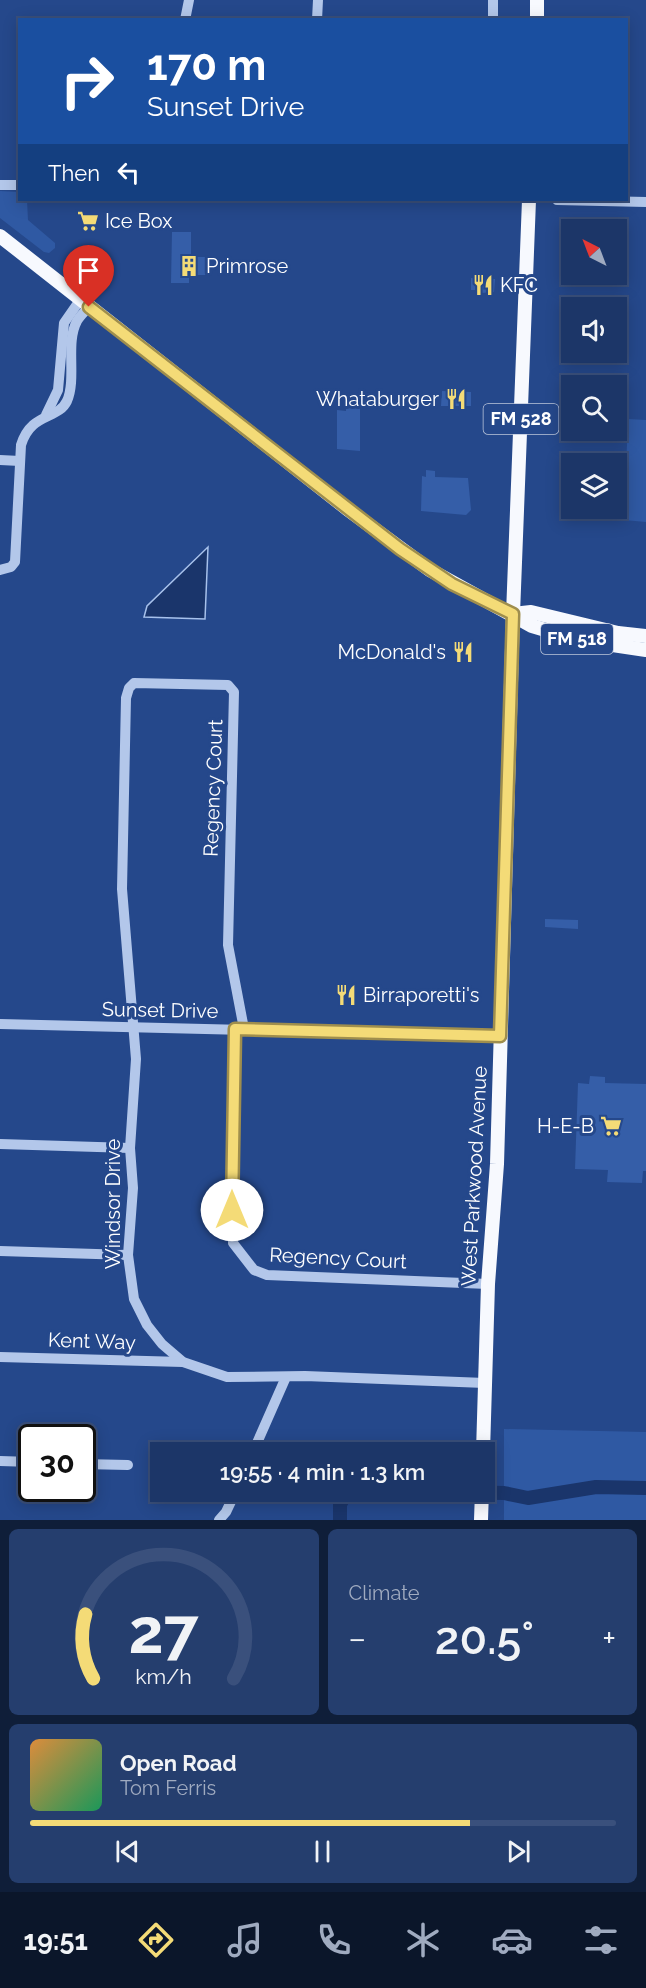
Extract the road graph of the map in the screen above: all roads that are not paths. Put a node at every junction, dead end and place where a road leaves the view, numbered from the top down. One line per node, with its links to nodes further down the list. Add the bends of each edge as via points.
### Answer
1 (189, 0): 5 (street)
2 (318, 0): 6 (street)
3 (493, 0): 7 (street)
4 (537, 0): 8 (main road)
5 (185, 18)
6 (318, 18)
7 (493, 18)
8 (537, 18)
9 (0, 185): 10 (street)
10 (18, 185)
11 (529, 201): 19 (main road, FM 528)
12 (626, 201): 13 (street)
13 (646, 202)
14 (0, 236): 15 (main road, FM 518)
15 (85, 303): 17 (street, via 64,324 71,390 57,412 46,415 24,435); 19 (main road, FM 518, via 400,549 452,584)
16 (0, 460): 17 (street)
17 (20, 461): 18 (street, via 15,562)
18 (5, 568)
19 (513, 614): 20 (main road, FM 518, via 531,612); 21 (main road, FM 518, via 532,626 579,640); 26 (main road, West Parkwood Avenue / FM 528)
20 (646, 636)
21 (646, 650)
22 (126, 723): 24 (street, Windsor Drive, via 122,889); 25 (street, Regency Court, via 126,698 134,683 228,685 234,692 228,945)
23 (0, 1024): 24 (street, Sunset Drive)
24 (135, 1027): 25 (street, Sunset Drive); 28 (street, Windsor Drive)
25 (239, 1029): 26 (street, Sunset Drive); 31 (street, Regency Court, via 231,1194 233,1243 254,1270 267,1275)
26 (500, 1036): 31 (main road, West Parkwood Avenue / FM 528, via 497,1164)
27 (0, 1144): 28 (street)
28 (130, 1148): 30 (street, Windsor Drive, via 133,1188)
29 (0, 1251): 30 (street)
30 (128, 1255): 33 (street, Windsor Drive, via 134,1299 147,1325)
31 (488, 1284): 35 (main road, West Parkwood Avenue / FM 528)
32 (0, 1357): 33 (street, Kent Way)
33 (183, 1362): 34 (street, Windsor Drive, via 227,1377)
34 (286, 1377): 35 (street, Windsor Drive); 36 (street)
35 (485, 1383): 37 (main road, West Parkwood Avenue / FM 528)
36 (257, 1442)
37 (483, 1442)
38 (0, 1461): 39 (street)
39 (18, 1462)
40 (96, 1464): 41 (street)
41 (128, 1465)
42 (231, 1502): 45 (street)
43 (482, 1502): 44 (main road)
44 (481, 1517)
45 (219, 1520)

